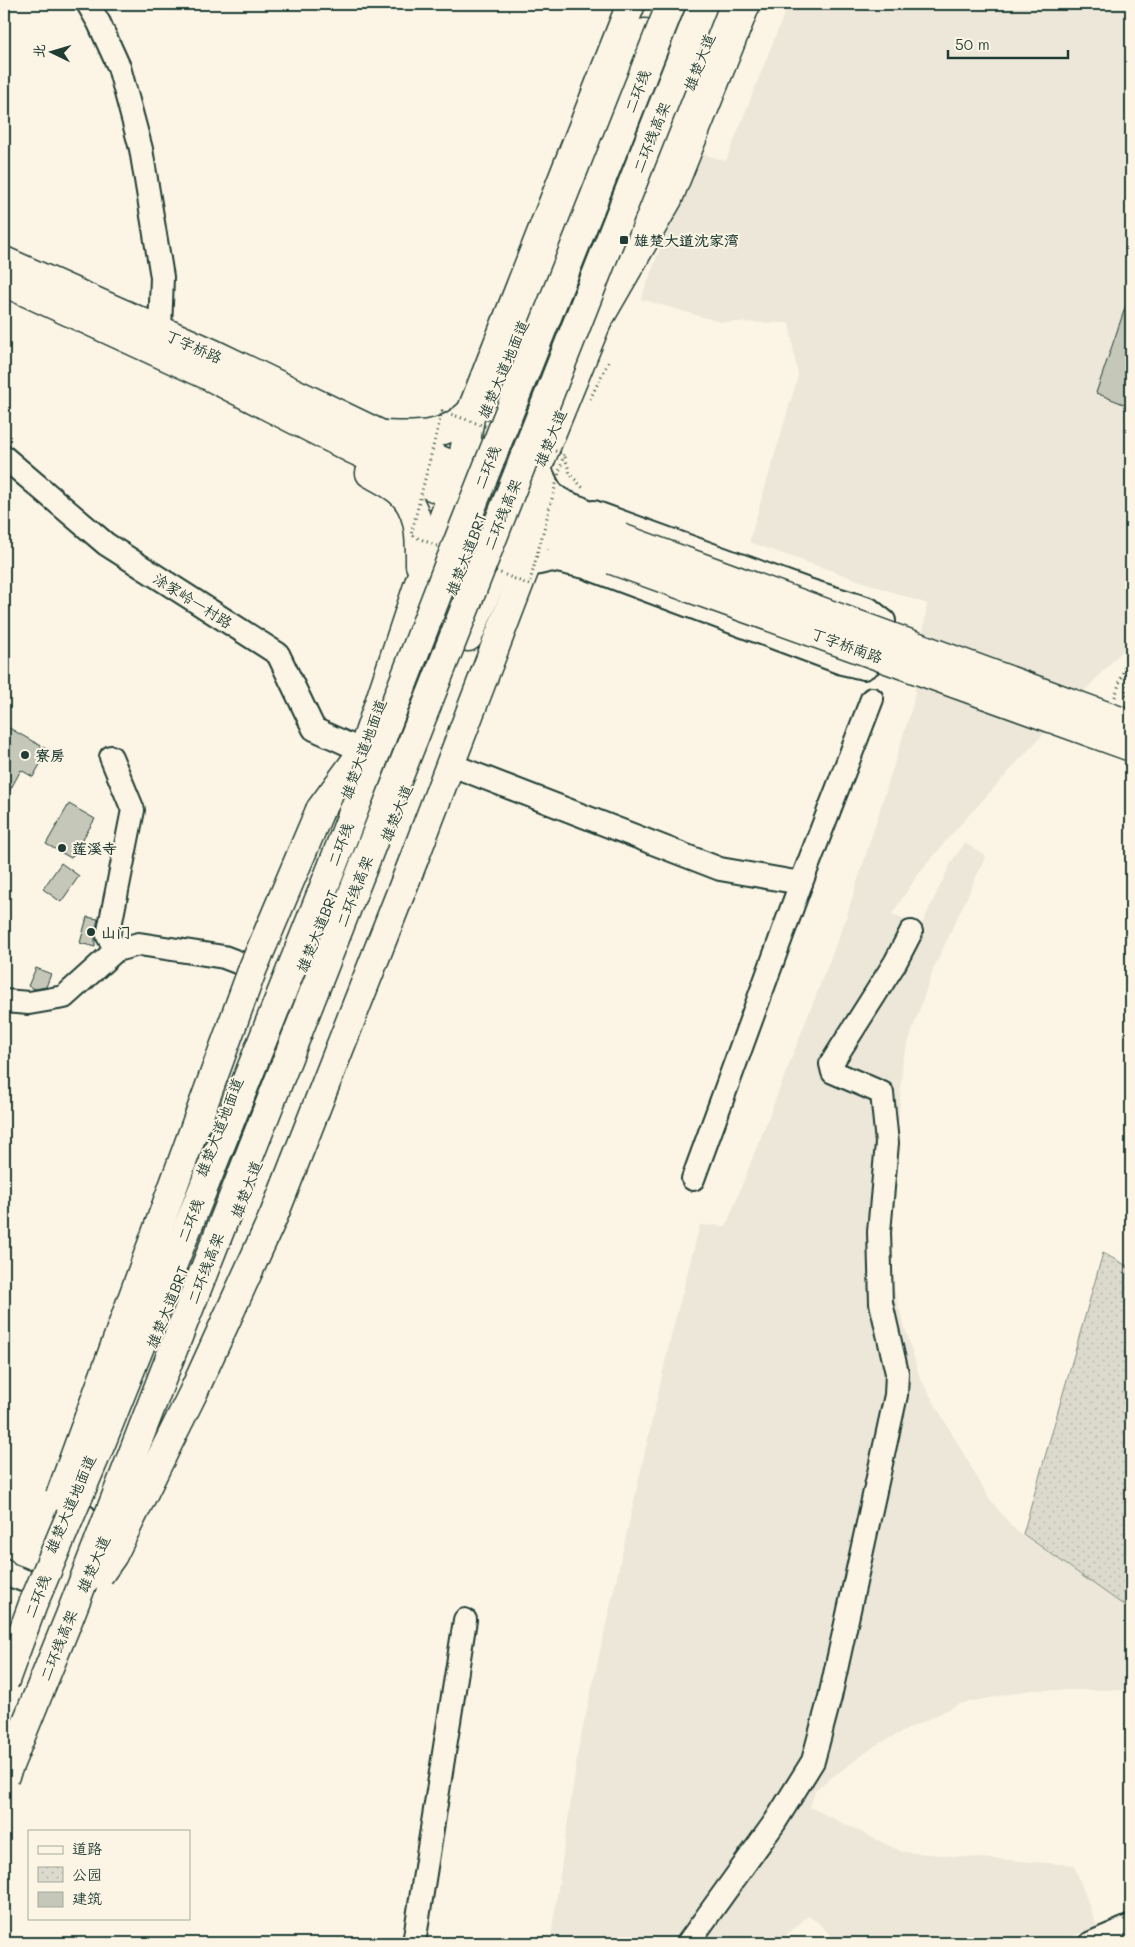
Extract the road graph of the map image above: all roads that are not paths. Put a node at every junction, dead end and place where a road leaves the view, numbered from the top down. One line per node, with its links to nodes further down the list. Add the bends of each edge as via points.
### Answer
1 (88, 4): 12 (street, via 119,67 141,149 162,277)
2 (632, 4): 13 (main road, via 595,98)
3 (657, 4): 18 (main road, 雄楚大道地面道)
4 (671, 4): 41 (main road, 二环线, bridge, via 102,1441)
5 (687, 4): 19 (street, 雄楚大道BRT)
6 (703, 4): 42 (main road, 二环线高架, bridge)
7 (722, 4): 11 (main road, 雄楚大道)
8 (746, 4): 11 (main road, via 668,199)
9 (4, 261): 12 (main road, 丁字桥路)
10 (4, 282): 15 (main road, 丁字桥路, via 207,375)
11 (597, 322): 17 (main road, 雄楚大道)
12 (160, 330): 14 (main road, 丁字桥路)
13 (459, 409): 14 (main road, via 453,426 431,434); 18 (main road)
14 (382, 435): 18 (main road, 丁字桥路)
15 (352, 449): 20 (main road, 丁字桥路); 27 (main road, via 360,468 398,489 413,508 419,531)
16 (4, 457): 31 (street, 涂家岭一村路, via 106,544 278,654 314,729)
17 (539, 466): 22 (street, via 547,486); 23 (main road, 雄楚大道)
18 (461, 470): 19 (main road, 丁字桥路); 20 (main road, 雄楚大道地面道)
19 (492, 484): 21 (street, 雄楚大道BRT); 23 (main road, 丁字桥路)
20 (451, 496): 21 (main road, 丁字桥路); 27 (main road, 雄楚大道地面道)
21 (483, 509): 23 (main road, 丁字桥路); 46 (street, 雄楚大道BRT)
22 (579, 516): 23 (main road); 23 (main road); 24 (main road, 丁字桥南路); 25 (street); 25 (street, via 869,609 884,621 885,641 877,660 864,668 842,663)
23 (526, 518): 26 (main road); 48 (main road, 雄楚大道, via 273,1116 199,1313 77,1603)
24 (616, 549): 29 (main road, 丁字桥南路, bridge); 30 (main road, 丁字桥南路, bridge)
25 (585, 567): 26 (street, via 552,560)
26 (530, 578): 33 (main road)
27 (420, 580): 31 (main road, 雄楚大道地面道)
28 (872, 698): 34 (street)
29 (1131, 725)
30 (1131, 747)
31 (363, 751): 37 (main road, bridge, via 320,810); 41 (main road, 雄楚大道地面道, via 143,1326)
32 (111, 757): 36 (street, via 133,810)
33 (449, 764): 34 (street, via 720,869); 42 (main road, bridge, via 274,1215 193,1393 113,1555)
34 (801, 883): 39 (street)
35 (911, 932): 51 (street, via 831,1064 833,1072 882,1093 886,1143 879,1232 881,1303 897,1373 896,1395 834,1678 813,1760 775,1822)
36 (109, 940): 37 (street, via 224,957); 38 (street, via 64,997 29,1003)
37 (253, 968): 41 (main road, bridge, via 40,1550)
38 (4, 1001)
39 (693, 1179)
40 (4, 1570): 41 (street)
41 (34, 1595): 44 (main road, 雄楚大道地面道); 45 (main road, 二环线, bridge)
42 (69, 1618): 47 (main road, 二环线高架, bridge)
43 (465, 1620): 50 (street)
44 (4, 1662)
45 (4, 1683)
46 (4, 1719)
47 (4, 1778)
48 (4, 1789)
49 (1119, 1934): 52 (street)
50 (414, 1943)
51 (688, 1943)
52 (1091, 1943)

